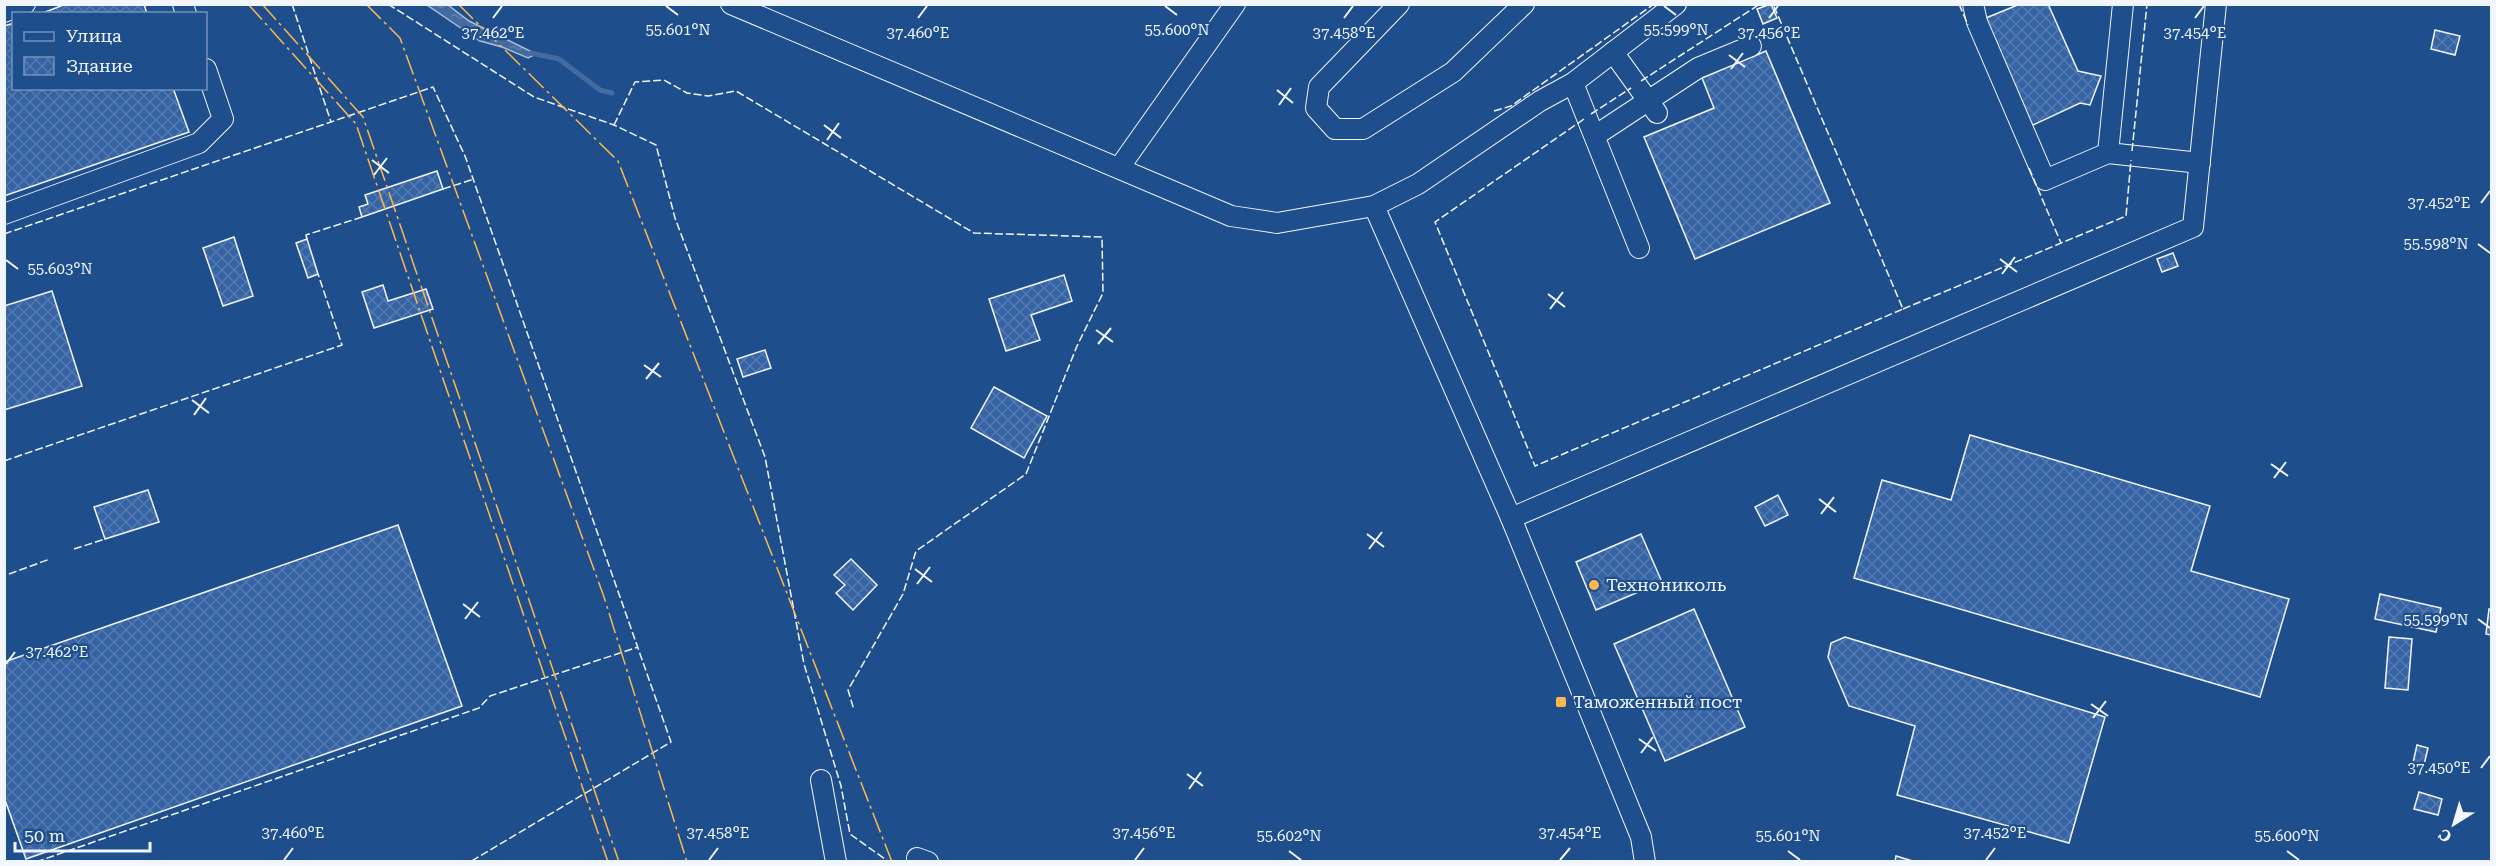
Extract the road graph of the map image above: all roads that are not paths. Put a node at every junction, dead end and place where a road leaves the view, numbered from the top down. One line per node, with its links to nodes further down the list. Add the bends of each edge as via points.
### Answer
1 (25, 4): 10 (street)
2 (731, 4): 19 (street)
3 (1235, 4): 19 (street)
4 (1400, 4): 5 (street, via 1319,87 1316,108 1335,129 1364,129 1453,72)
5 (1524, 4)
6 (1676, 4): 12 (street)
7 (1973, 4): 17 (street, via 1977,22 2044,180)
8 (2123, 4): 17 (street)
9 (2216, 4): 18 (street)
10 (4, 12)
11 (1751, 46): 15 (street, via 1698,68)
12 (1613, 52): 14 (street); 15 (street)
13 (207, 72): 21 (street, via 223,119 199,143)
14 (1574, 83): 16 (street); 20 (street, via 1540,100 1418,184)
15 (1653, 107): 16 (street)
16 (1596, 135): 22 (street)
17 (2108, 153): 18 (street)
18 (2200, 163): 23 (street, via 2193,227)
19 (1119, 168): 20 (street, via 1230,216 1277,223)
20 (1374, 206): 23 (street)
21 (4, 214)
22 (1639, 248)
23 (1510, 518): 26 (street, via 1641,837)
24 (821, 780): 25 (street)
25 (836, 861)
26 (1645, 861)

